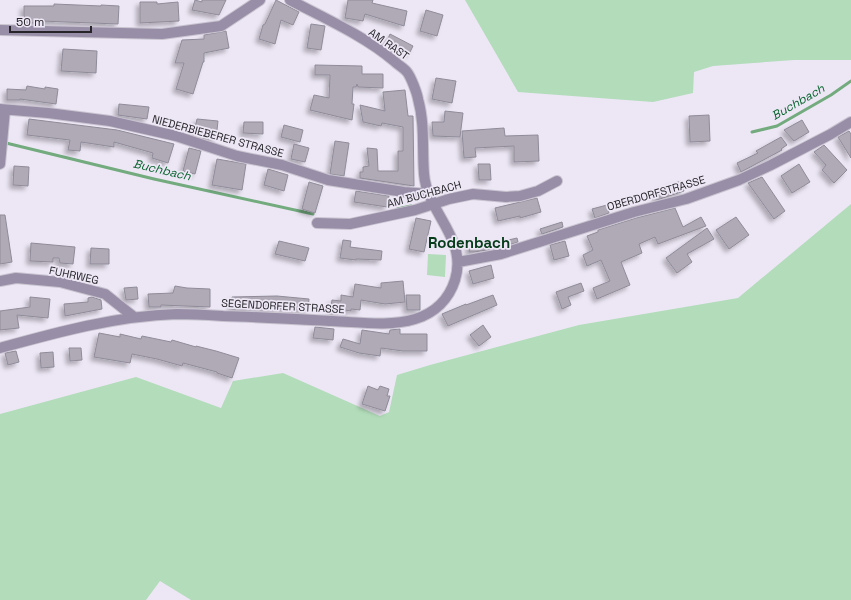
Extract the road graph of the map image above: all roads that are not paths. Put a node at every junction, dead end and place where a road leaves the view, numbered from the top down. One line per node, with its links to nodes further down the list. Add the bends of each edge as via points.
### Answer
1 (260, 0): 3 (street, via 221,26 162,34)
2 (290, 0): 8 (street, AM RAST, via 385,53 408,73 418,97 423,123 424,166)
3 (0, 30)
4 (3, 109): 6 (street); 8 (street, NIEDERBIEBERER STRASSE, via 110,121 176,136 237,156 282,165 328,180)
5 (851, 122): 11 (street, OBERDORFSTRASSE, via 771,165 692,197 634,212 501,254)
6 (0, 164)
7 (557, 181): 9 (street, AM BUCHBACH, via 538,191 520,196 473,194)
8 (428, 194): 9 (street, SEGENDORFER STRASSE)
9 (433, 205): 10 (street, AM BUCHBACH, via 350,224); 11 (street, SEGENDORFER STRASSE, via 449,230)
10 (317, 223)
11 (458, 262): 13 (street, SEGENDORFER STRASSE, via 456,278 450,293 440,306 429,314 399,322 178,314)
12 (0, 281): 13 (street, FUHRWEG, via 16,278 60,282 105,294)
13 (134, 317): 14 (street, SEGENDORFER STRASSE, via 90,324)
14 (0, 348)

